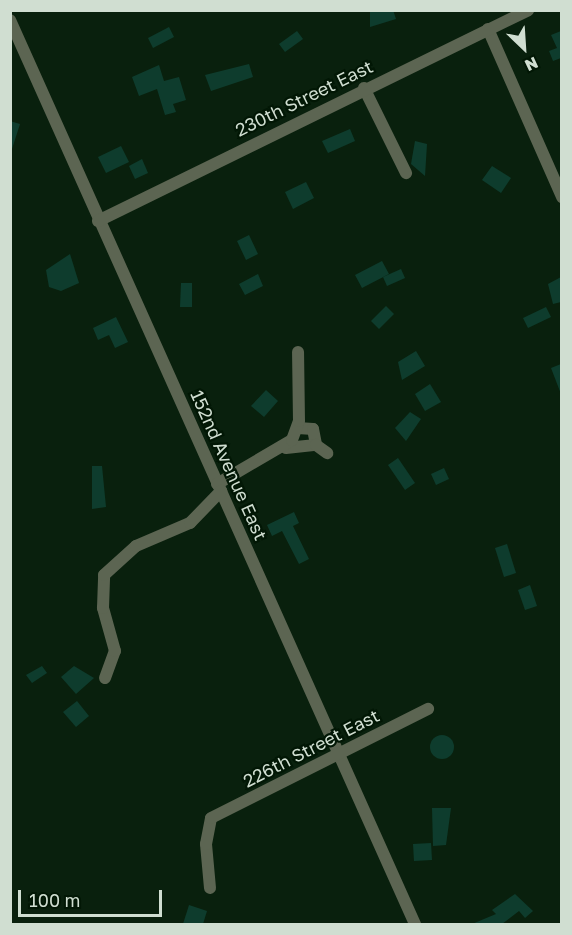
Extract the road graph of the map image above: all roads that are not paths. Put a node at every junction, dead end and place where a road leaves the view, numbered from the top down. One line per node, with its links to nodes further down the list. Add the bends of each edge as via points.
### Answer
1 (528, 10): 3 (street, 230th Street East)
2 (11, 23): 7 (street, 152nd Avenue East)
3 (488, 29): 4 (street, 230th Street East); 6 (street)
4 (364, 88): 5 (street); 7 (street, 230th Street East)
5 (406, 173)
6 (561, 197)
7 (98, 221): 13 (street, 152nd Avenue East)
8 (298, 352): 9 (street)
9 (298, 428): 10 (street, via 313,429); 11 (street)
10 (316, 445): 11 (street); 12 (street)
11 (286, 448): 13 (street)
12 (327, 453)
13 (219, 488): 14 (street, via 190,523 136,546 104,575 103,608 115,651); 16 (street, 152nd Avenue East)
14 (105, 678)
15 (428, 709): 16 (street, 226th Street East)
16 (339, 754): 17 (street, 226th Street East, via 211,819 206,844); 18 (street, 152nd Avenue East)
17 (210, 888)
18 (415, 924)

